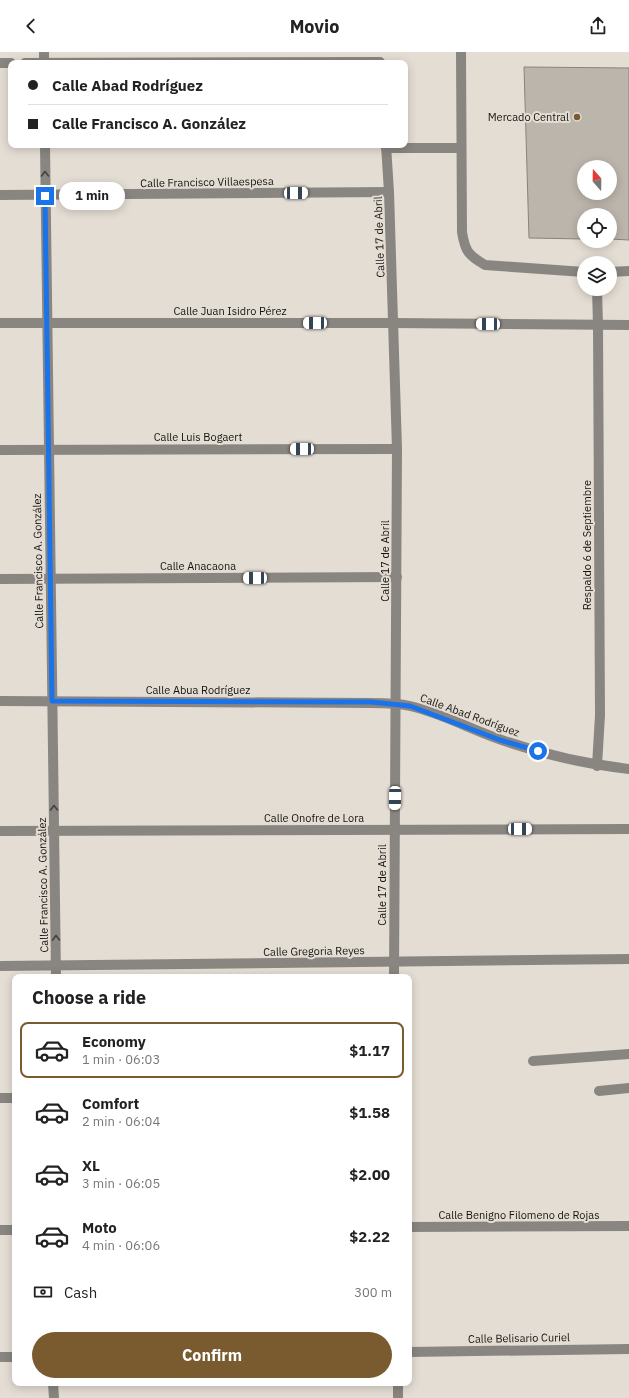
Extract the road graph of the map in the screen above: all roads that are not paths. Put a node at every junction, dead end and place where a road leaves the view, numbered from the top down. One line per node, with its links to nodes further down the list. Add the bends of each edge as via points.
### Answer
1 (461, 52): 7 (street)
2 (380, 59): 3 (street)
3 (296, 60)
4 (408, 147): 7 (street)
5 (45, 148): 10 (street, Calle Francisco A. González, one-way to 5)
6 (386, 148): 8 (street, Calle 17 de Abril)
7 (460, 148): 12 (street, via 462,232 464,246 473,258 485,265)
8 (389, 192): 10 (street, Calle Francisco Villaespesa); 17 (street, Calle 17 de Abril)
9 (0, 195): 10 (street, Calle Francisco Villaespesa)
10 (45, 196): 16 (street, Calle Francisco A. González)
11 (629, 271): 13 (street)
12 (577, 272)
13 (617, 272)
14 (597, 296): 19 (street, Respaldo 6 de Septiembre)
15 (0, 323): 16 (street, Calle Juan Isidro Pérez)
16 (47, 323): 17 (street, Calle Juan Isidro Pérez); 22 (street, Calle Francisco A. González)
17 (394, 323): 19 (street, Calle Juan Isidro Pérez); 20 (street, Calle 17 de Abril)
18 (629, 324): 19 (street, Calle Juan Isidro Pérez)
19 (598, 325): 29 (street, Respaldo 6 de Septiembre, via 600,715)
20 (397, 449): 22 (street, Calle Luis Bogaert); 23 (street, Calle 17 de Abril)
21 (0, 450): 22 (street, Calle Luis Bogaert)
22 (49, 450): 25 (street, Calle Francisco A. González)
23 (397, 576): 25 (street, Calle Anacaona); 28 (street, Calle 17 de Abril)
24 (0, 579): 25 (street, Calle Anacaona)
25 (50, 579): 27 (street, Calle Francisco A. González)
26 (0, 701): 27 (street, Calle Abua Rodríguez)
27 (52, 701): 28 (street, Calle Abua Rodríguez); 34 (street, Calle Francisco A. González, one-way to 27)
28 (397, 704): 29 (street, Calle Abad Rodríguez, via 424,711 500,740); 32 (street, Calle 17 de Abril)
29 (597, 766): 30 (street, Calle Abad Rodríguez)
30 (629, 769)
31 (629, 829): 32 (street, Calle Onofre de Lora)
32 (394, 830): 34 (street, Calle Onofre de Lora); 36 (street, Calle 17 de Abril)
33 (0, 831): 34 (street, Calle Onofre de Lora)
34 (54, 831): 38 (street, Calle Francisco A. González, one-way to 34)
35 (629, 959): 36 (street, Calle Gregoria Reyes)
36 (394, 962): 38 (street, Calle Gregoria Reyes); 40 (street, Calle 17 de Abril)
37 (0, 966): 38 (street, Calle Gregoria Reyes)
38 (56, 966): 39 (street, Calle Francisco A. González)
39 (56, 974)
40 (394, 974)
41 (629, 1054): 42 (street)
42 (533, 1060)
43 (629, 1088): 44 (street)
44 (599, 1091)
45 (0, 1098): 46 (street)
46 (12, 1098)
47 (629, 1226): 48 (street, Calle Benigno Filomeno de Rojas)
48 (412, 1228)
49 (0, 1230): 50 (street)
50 (12, 1230)
51 (629, 1349): 52 (street, Calle Belisario Curiel)
52 (412, 1352)
53 (0, 1357): 54 (street)
54 (12, 1357)
55 (54, 1386): 57 (street)
56 (398, 1386): 58 (street)
57 (54, 1398)
58 (398, 1398)

